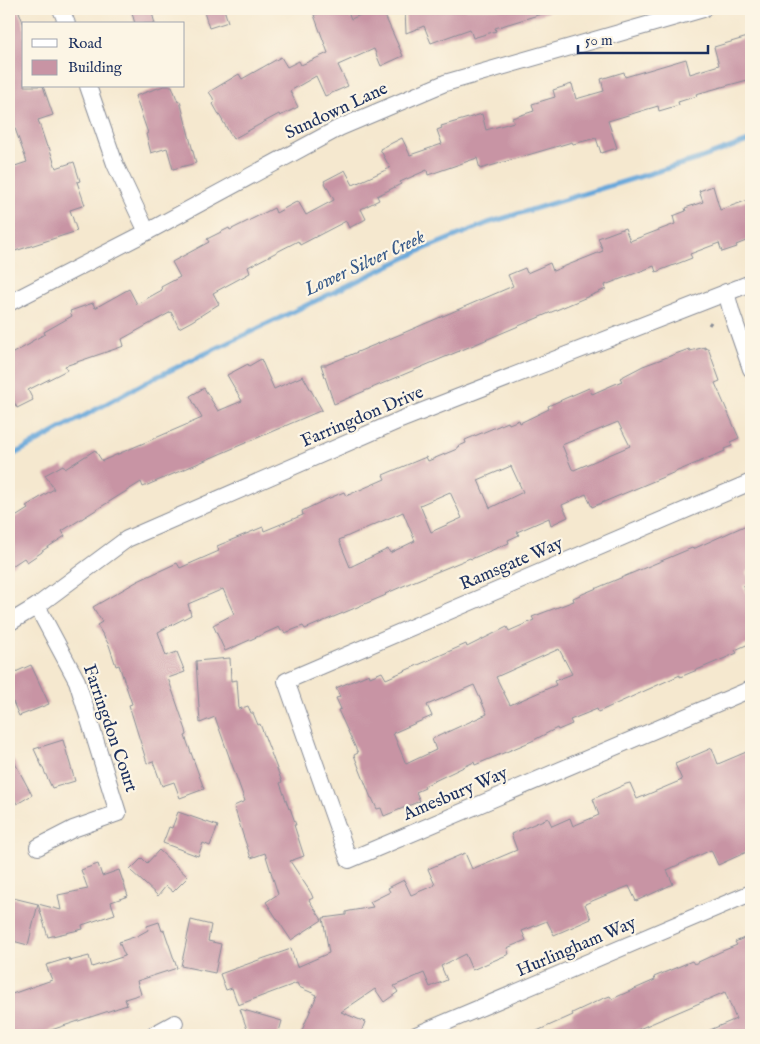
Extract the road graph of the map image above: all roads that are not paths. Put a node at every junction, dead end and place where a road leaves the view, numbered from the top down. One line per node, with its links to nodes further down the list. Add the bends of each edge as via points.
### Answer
1 (61, 9): 3 (street)
2 (703, 9): 5 (street, Sundown Lane, via 445,83 338,128)
3 (66, 22)
4 (89, 88): 5 (street, via 115,164)
5 (147, 232): 8 (street, Sundown Lane)
6 (751, 283): 7 (street, Farringdon Drive)
7 (726, 292): 9 (street); 11 (street, Farringdon Drive, via 400,420 127,539)
8 (9, 303)
9 (751, 369)
10 (751, 482): 13 (street, Ramsgate Way)
11 (37, 606): 12 (street, Farringdon Drive); 15 (street, Farringdon Court, via 77,681 118,813 73,828)
12 (9, 623)
13 (286, 681): 14 (street, Amesbury Way, via 350,860)
14 (751, 689)
15 (38, 847)
16 (751, 893): 19 (street, Hurlingham Way)
17 (175, 1023): 18 (street)
18 (154, 1035)
19 (416, 1035)

